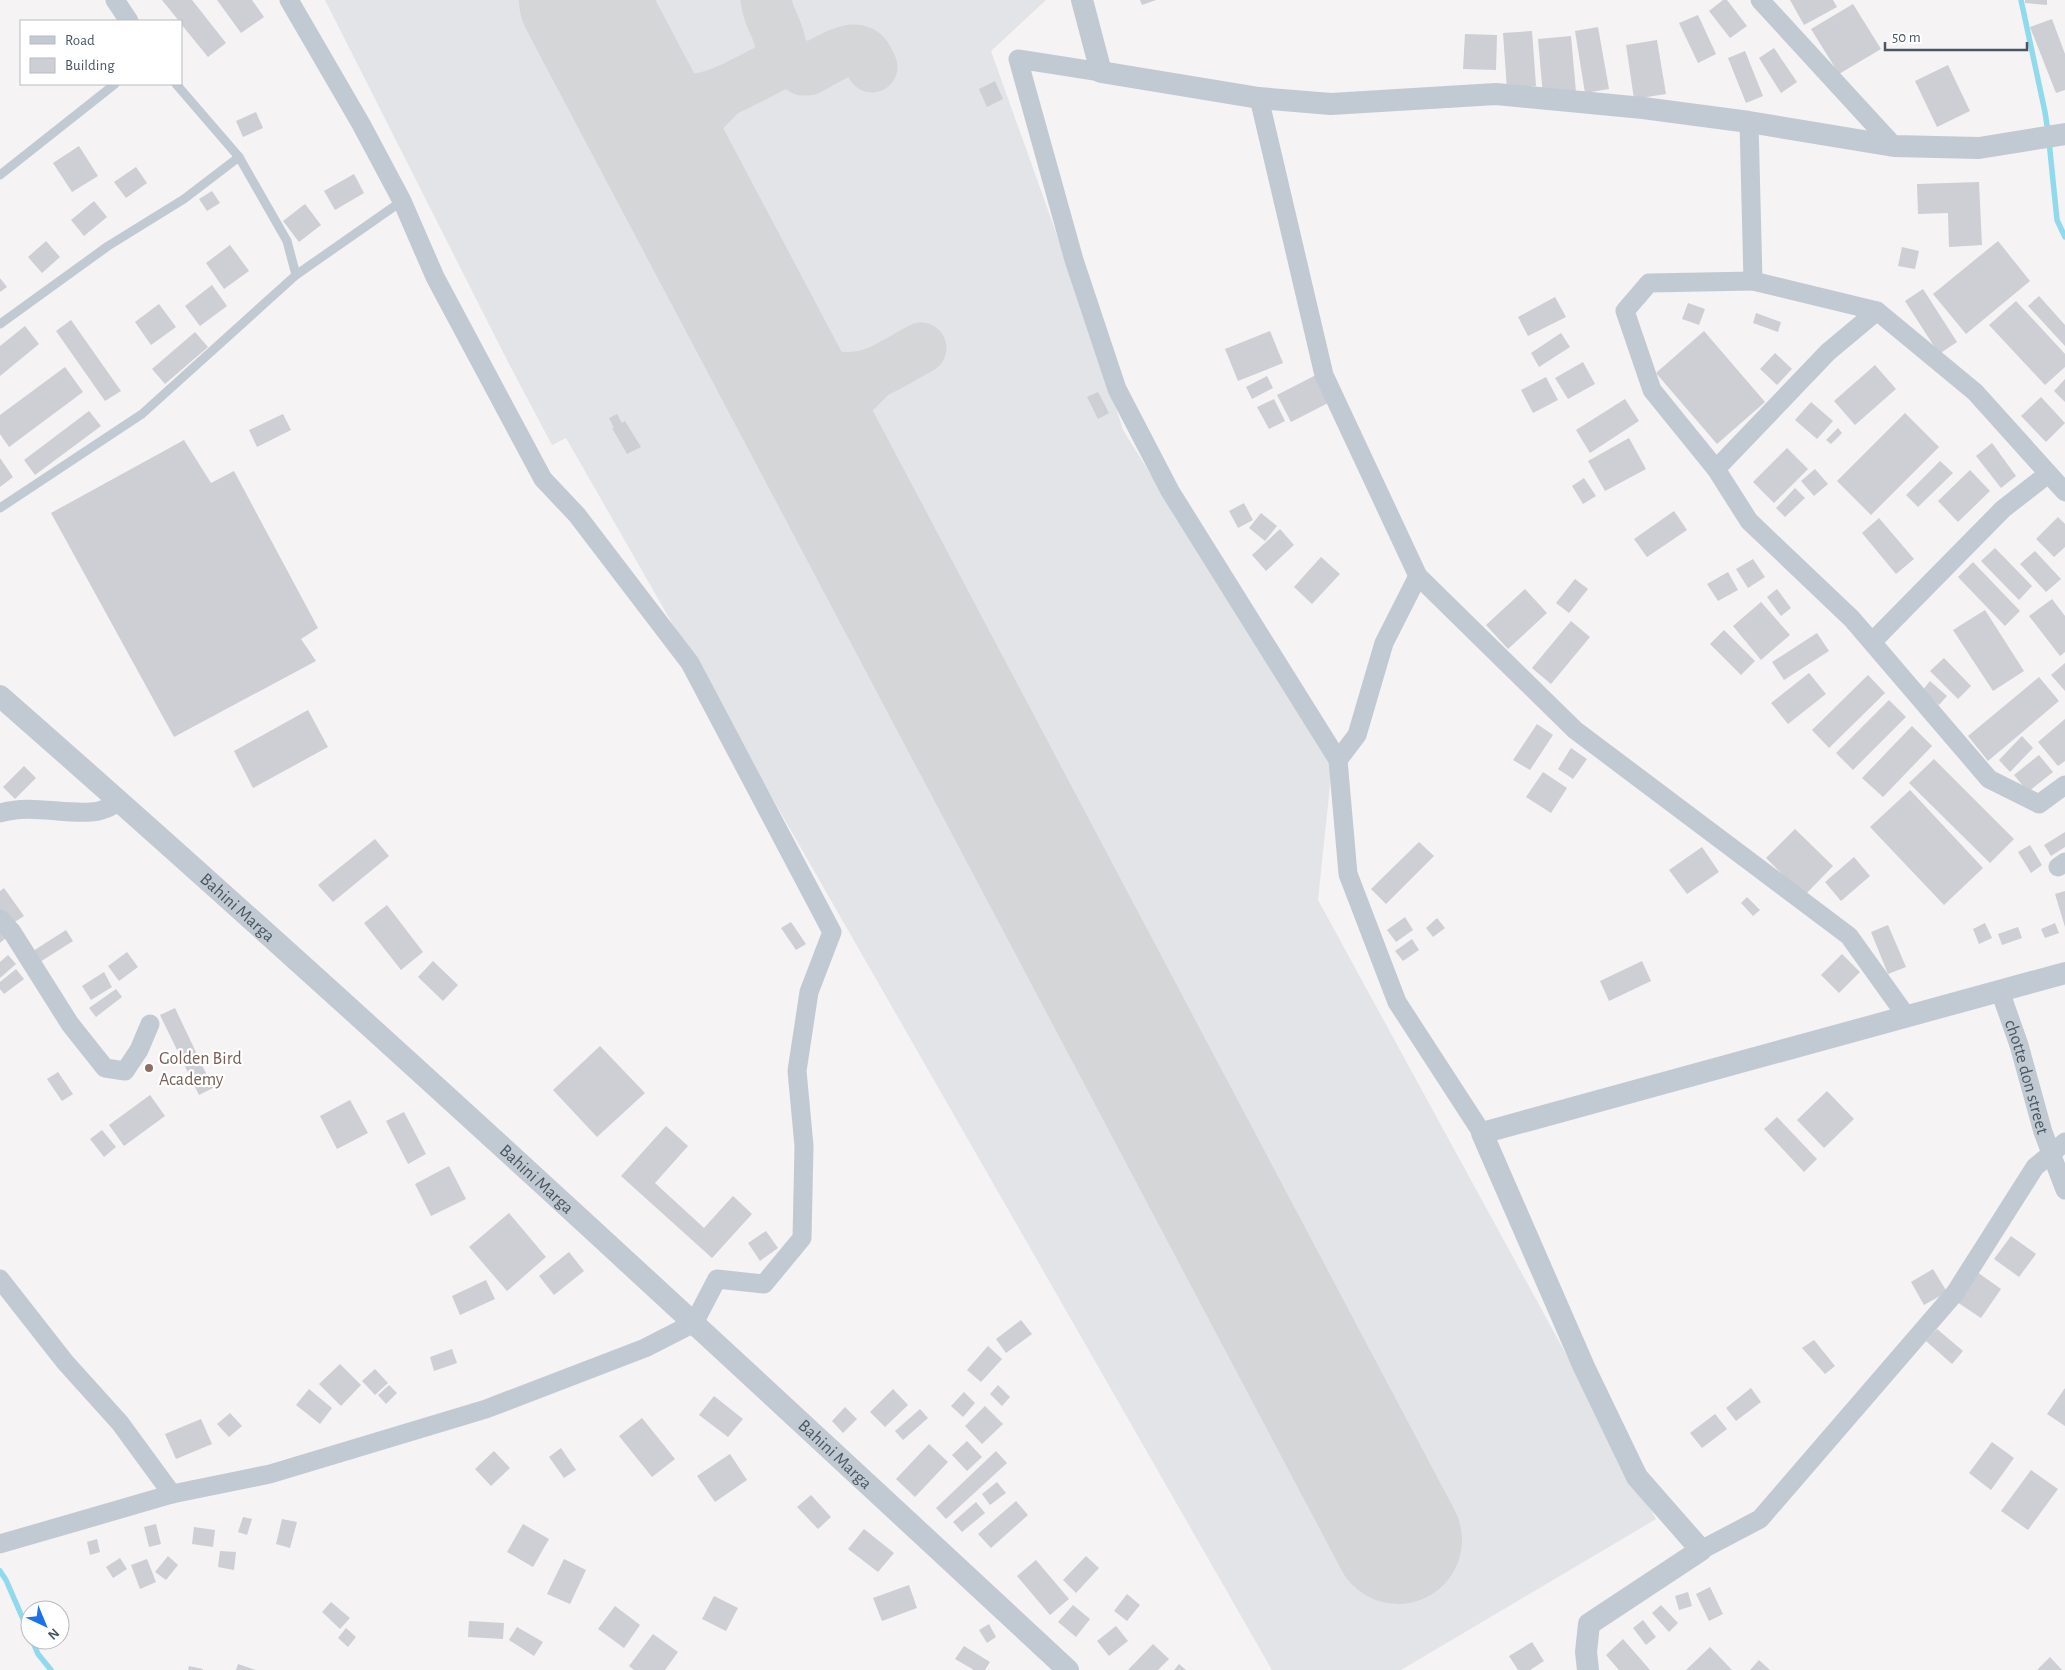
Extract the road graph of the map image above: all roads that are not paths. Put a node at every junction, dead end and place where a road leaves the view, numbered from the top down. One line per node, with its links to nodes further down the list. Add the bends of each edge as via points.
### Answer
1 (114, 0): 5 (street)
2 (289, 0): 15 (street)
3 (1082, 0): 6 (street)
4 (1760, 0): 12 (street)
5 (128, 20)
6 (1101, 72): 9 (street); 27 (street, via 1018,60 1074,260 1117,388 1170,491)
7 (114, 85): 14 (lane)
8 (177, 85): 13 (lane)
9 (1259, 98): 10 (street, via 1330,104 1496,94); 24 (street, via 1324,375)
10 (1749, 122): 12 (street); 17 (street)
11 (2065, 134): 12 (street, via 1979,148)
12 (1894, 146)
13 (238, 157): 16 (lane, via 287,240); 19 (lane, via 184,199 108,246)
14 (0, 175)
15 (402, 201): 16 (lane); 40 (street, via 435,277 544,479 577,515 690,663 832,932 809,992 797,1072 804,1146 802,1238 764,1284 717,1279)
16 (296, 275): 23 (lane, via 142,414)
17 (1753, 281): 18 (street); 20 (street, via 1649,282 1625,311 1652,390)
18 (1877, 311): 20 (street, via 1828,352); 21 (street, via 1975,392)
19 (0, 324)
20 (1716, 469): 25 (street, via 1749,521)
21 (2048, 474): 22 (street); 25 (street, via 2003,509)
22 (2065, 492)
23 (0, 508)
24 (1418, 576): 27 (street, via 1384,643 1357,735); 34 (street, via 1575,730 1849,936)
25 (1872, 642): 28 (street, via 1989,778 2039,804)
26 (0, 696): 29 (street, Bahini Marga)
27 (1338, 760): 36 (street, via 1348,874 1397,1002)
28 (2065, 785)
29 (120, 802): 30 (street, via 91,812 36,809); 40 (street, Bahini Marga)
30 (0, 814)
31 (0, 919): 35 (street, via 12,932 70,1024 105,1068 125,1072)
32 (2065, 973): 33 (street)
33 (2000, 991): 34 (street); 37 (street, chotte don street, via 2043,1132)
34 (1907, 1017): 36 (street)
35 (150, 1024)
36 (1482, 1133): 43 (street, via 1584,1366 1637,1477)
37 (2059, 1147): 38 (street, chotte don street); 43 (street, via 2035,1168 1955,1293 1760,1520)
38 (2065, 1190)
39 (0, 1279): 41 (street, via 65,1362 120,1423)
40 (694, 1323): 41 (street, via 645,1348 486,1409 270,1474); 44 (street, Bahini Marga)
41 (172, 1494): 42 (street)
42 (0, 1544)
43 (1702, 1550): 45 (street, via 1589,1624)
44 (1068, 1670)
45 (1588, 1670)

